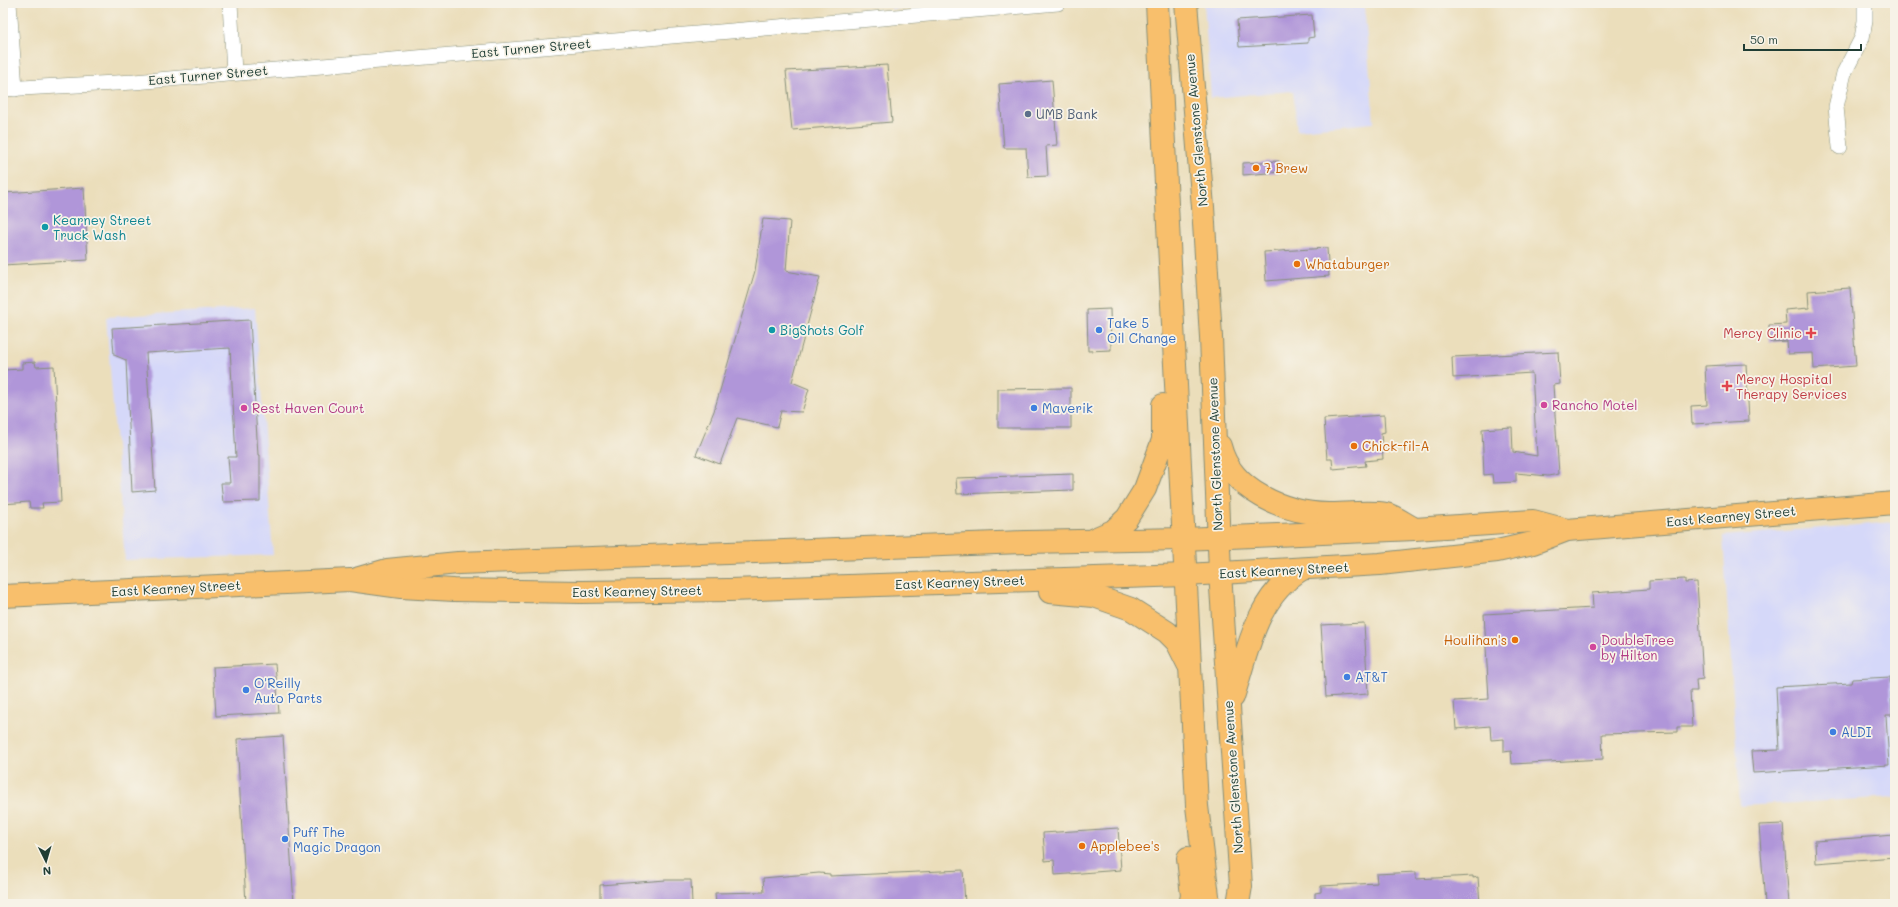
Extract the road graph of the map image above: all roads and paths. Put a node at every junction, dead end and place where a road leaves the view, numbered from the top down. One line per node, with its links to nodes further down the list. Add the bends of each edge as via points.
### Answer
1 (9, 3): 9 (street)
2 (230, 3): 8 (street)
3 (1058, 3): 8 (street, East Turner Street, via 502,52)
4 (1157, 3): 12 (main road)
5 (1167, 3): 10 (main road, via 1173,21 1179,97)
6 (1186, 3): 10 (main road, North Glenstone Avenue)
7 (1865, 3): 11 (street, via 1862,38 1844,73 1838,95 1836,107)
8 (234, 72): 9 (street, East Turner Street, via 134,82)
9 (9, 89)
10 (1194, 114): 13 (main road, North Glenstone Avenue, via 1206,264)
11 (1840, 148)
12 (1166, 183): 18 (main road); 19 (main road, via 1156,253 1163,440 1145,489 1127,518 1113,531)
13 (1214, 426): 15 (main road, via 1222,456 1229,470 1262,497 1309,512 1386,514); 17 (main road, North Glenstone Avenue)
14 (1895, 503): 16 (main road, East Kearney Street)
15 (1415, 529): 16 (main road, East Kearney Street, via 1532,521); 17 (main road, East Kearney Street)
16 (1567, 530): 20 (main road, East Kearney Street, via 1533,543 1497,551 1380,564)
17 (1218, 536): 18 (main road, East Kearney Street); 21 (main road, North Glenstone Avenue)
18 (1183, 538): 19 (main road, East Kearney Street); 22 (main road)
19 (1091, 540): 23 (main road, East Kearney Street, via 458,563 386,570)
20 (1302, 569): 21 (main road, East Kearney Street); 27 (main road, via 1272,595 1260,616)
21 (1220, 574): 22 (main road, East Kearney Street); 27 (main road, North Glenstone Avenue)
22 (1186, 575): 24 (main road, East Kearney Street); 26 (main road)
23 (350, 580): 24 (main road, East Kearney Street, via 401,587 454,590); 25 (main road, East Kearney Street)
24 (729, 590): 26 (main road, via 845,600 1046,592 1094,596 1131,609 1168,632 1177,642)
25 (3, 596)
26 (1190, 668): 28 (main road)
27 (1229, 712): 31 (main road, North Glenstone Avenue, via 1241,886)
28 (1195, 763): 29 (main road, via 1187,825 1192,896); 30 (main road, via 1197,806)
29 (1190, 904)
30 (1209, 904)
31 (1238, 904)

